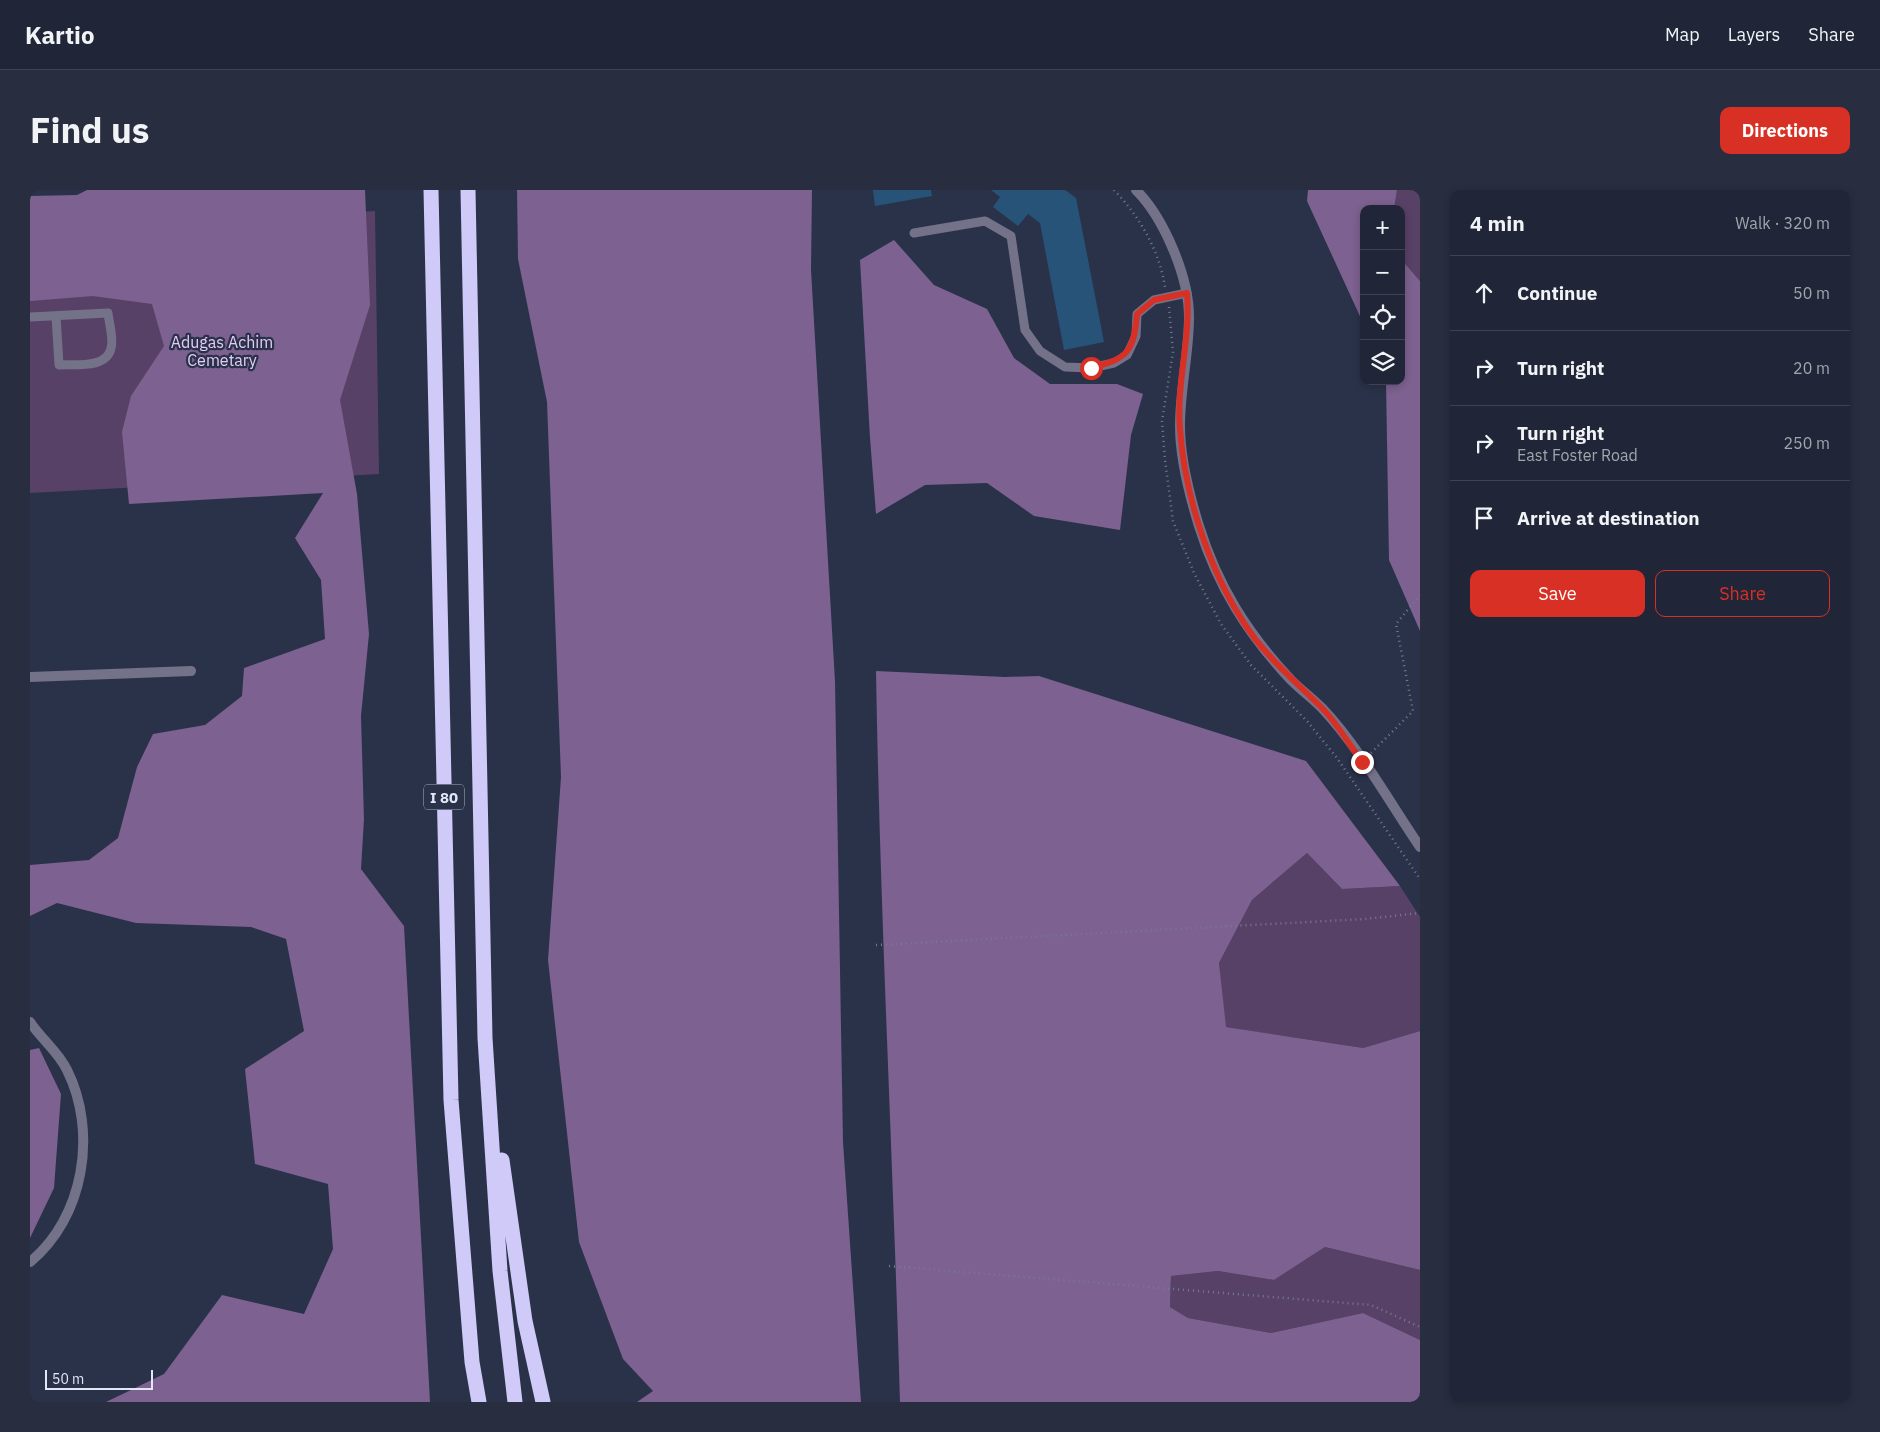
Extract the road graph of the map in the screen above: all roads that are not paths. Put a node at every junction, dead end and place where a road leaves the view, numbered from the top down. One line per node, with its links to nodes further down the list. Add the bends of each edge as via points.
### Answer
1 (431, 190): 14 (highway, I 80, via 451,1100)
2 (468, 190): 12 (highway, I 80)
3 (1136, 190): 5 (street, via 1160,225 1176,258)
4 (914, 233): 5 (lane, via 985,222 1011,236 1025,330 1040,351 1065,367 1091,368 1127,355 1136,336 1137,314 1154,300)
5 (1187, 293): 10 (street, via 1189,318 1180,428 1199,526 1222,588 1254,637 1292,681 1322,708)
6 (56, 316): 6 (lane, via 108,313 112,348 106,358 96,363 59,365); 7 (lane)
7 (30, 317)
8 (191, 671): 9 (street)
9 (30, 677)
10 (1420, 847)
11 (30, 1022): 13 (street, via 66,1067 79,1101 82,1127 79,1180 74,1202 54,1239)
12 (485, 1038): 15 (highway, I 80, via 500,1271); 16 (highway, via 525,1321)
13 (30, 1262)
14 (478, 1402)
15 (515, 1402)
16 (543, 1402)

